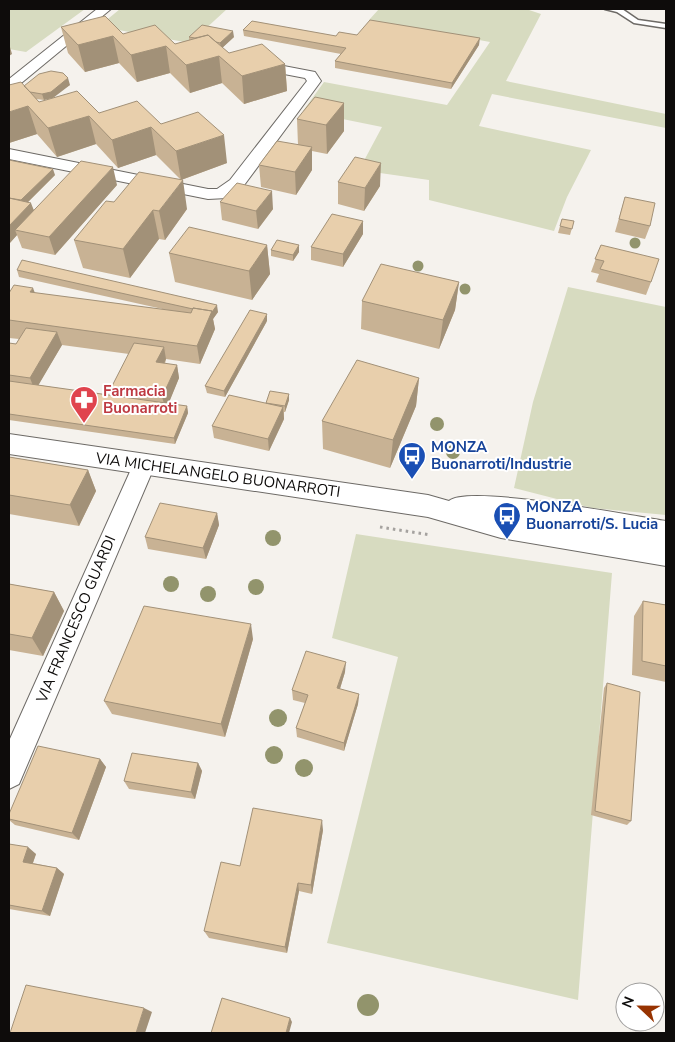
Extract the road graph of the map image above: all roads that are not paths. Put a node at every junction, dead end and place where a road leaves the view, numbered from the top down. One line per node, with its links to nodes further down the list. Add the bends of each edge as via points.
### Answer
1 (105, 9): 4 (street)
2 (608, 9): 3 (lane, via 619,10 636,22)
3 (666, 26)
4 (80, 30): 5 (street); 7 (street)
5 (99, 34)
6 (242, 62): 8 (street, via 310,76 314,81 236,184 221,194)
7 (9, 86)
8 (9, 154)
9 (9, 444): 10 (street, VIA MICHELANGELO BUONARROTI)
10 (144, 464): 11 (street, VIA MICHELANGELO BUONARROTI); 14 (street, VIA FRANCESCO GUARDI)
11 (428, 506): 12 (street, VIA MICHELANGELO BUONARROTI, via 504,507); 13 (street, VIA MICHELANGELO BUONARROTI, via 501,528)
12 (666, 532)
13 (666, 554)
14 (9, 774)

